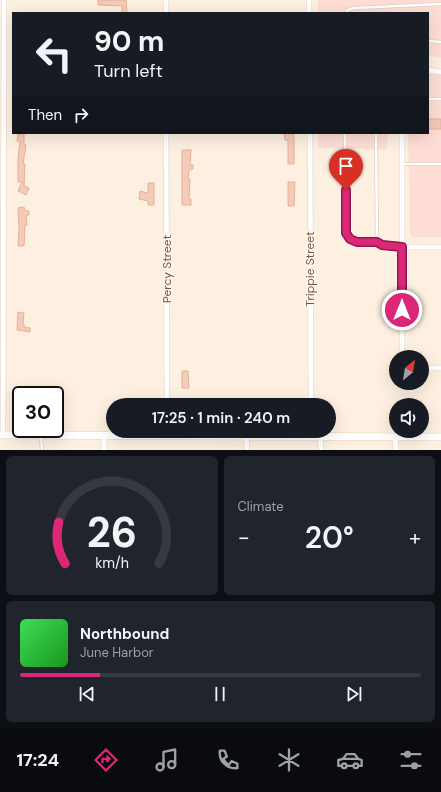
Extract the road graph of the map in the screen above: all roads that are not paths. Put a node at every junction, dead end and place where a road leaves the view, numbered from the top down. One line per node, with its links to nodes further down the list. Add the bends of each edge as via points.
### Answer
1 (4, 0): 29 (street)
2 (166, 0): 5 (street)
3 (309, 0): 6 (street)
4 (441, 4): 7 (lane, via 354,8)
5 (166, 12)
6 (309, 12)
7 (347, 12)
8 (429, 41): 9 (lane)
9 (441, 42)
10 (429, 70): 11 (street)
11 (441, 72)
12 (429, 99): 13 (lane)
13 (441, 99)
14 (166, 134): 27 (street, Percy Street)
15 (310, 134): 28 (street, Trippie Street)
16 (345, 134): 21 (lane, via 346,233 350,239 357,242)
17 (376, 134): 21 (lane)
18 (402, 134): 19 (street)
19 (402, 164): 20 (lane); 22 (street)
20 (441, 164)
21 (377, 242): 22 (lane)
22 (402, 247): 23 (street); 24 (street)
23 (441, 247)
24 (402, 350)
25 (429, 368): 26 (street)
26 (441, 368)
27 (167, 398)
28 (311, 398)
29 (2, 436)
30 (64, 436): 31 (street)
31 (104, 436): 41 (street)
32 (336, 436): 33 (street)
33 (389, 436)
34 (429, 437): 35 (street)
35 (441, 437)
36 (41, 438): 40 (lane)
37 (246, 438): 42 (street)
38 (320, 438): 43 (street)
39 (396, 438): 44 (street)
40 (42, 450)
41 (104, 450)
42 (247, 450)
43 (321, 450)
44 (396, 450)

